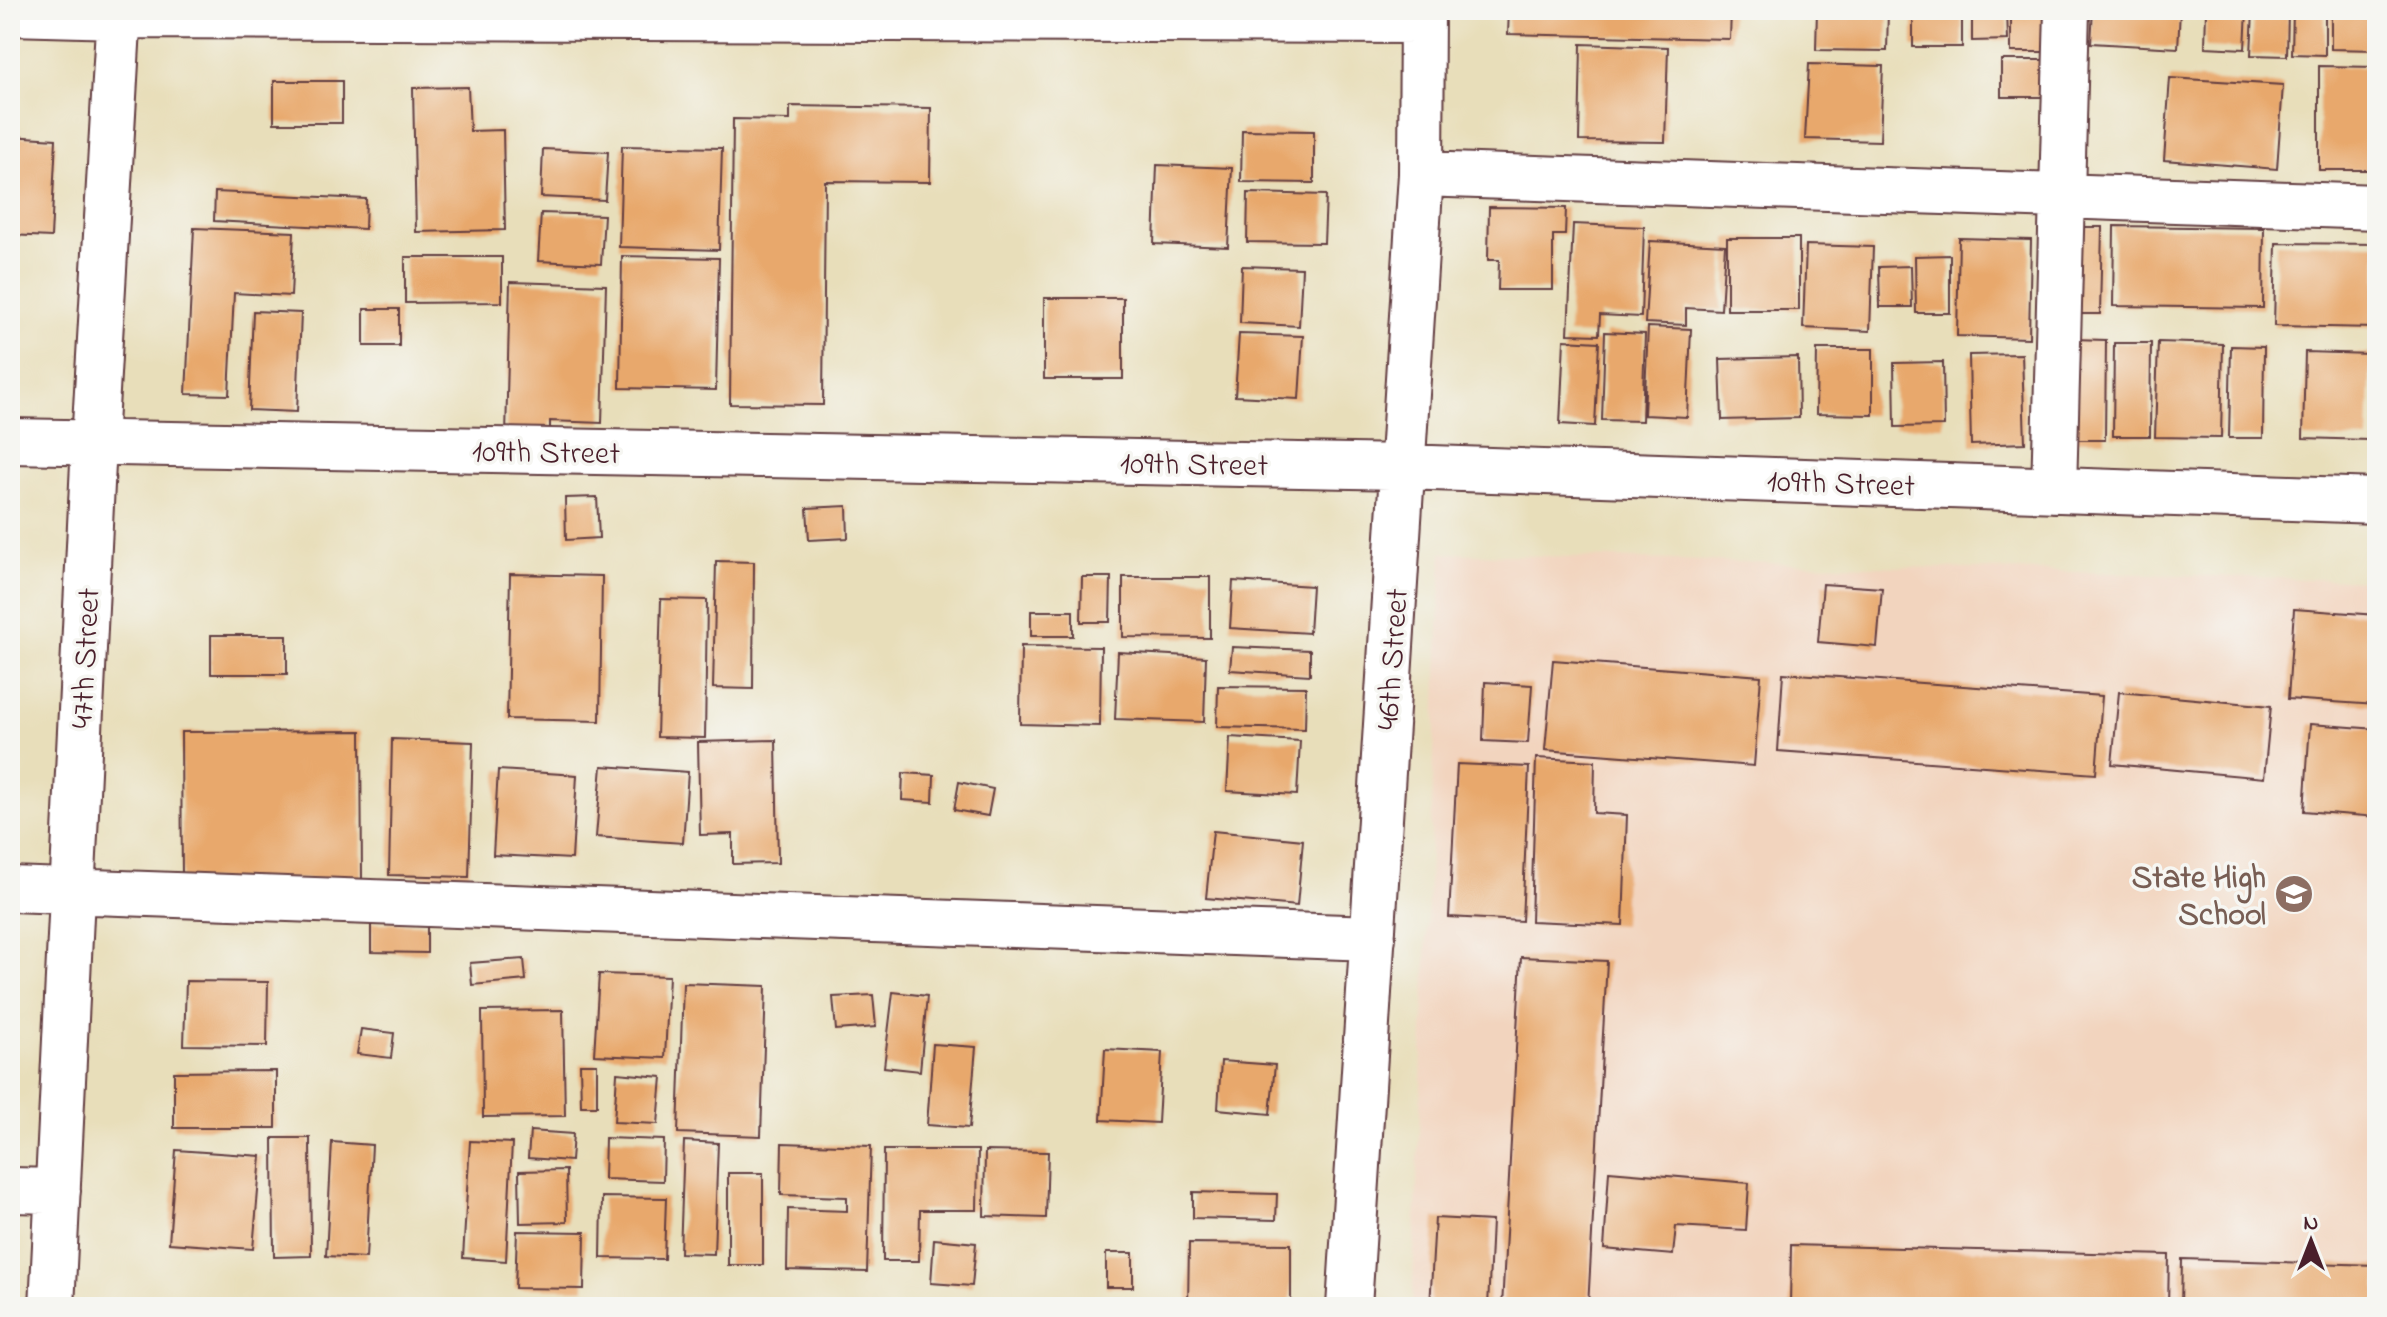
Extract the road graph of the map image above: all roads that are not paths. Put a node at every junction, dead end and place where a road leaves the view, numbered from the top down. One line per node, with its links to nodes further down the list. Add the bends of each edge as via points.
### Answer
1 (2067, 10): 6 (street)
2 (10, 13): 3 (street)
3 (119, 13): 4 (street); 9 (street, 47th Street)
4 (1422, 16): 5 (street, 46th Street)
5 (1421, 174): 6 (street); 10 (street, 46th Street)
6 (2063, 197): 7 (street); 11 (street)
7 (2377, 207)
8 (10, 441): 9 (street, 109th Street)
9 (94, 443): 10 (street, 109th Street); 14 (street, 47th Street)
10 (1403, 467): 11 (street, 109th Street); 15 (street, 46th Street)
11 (2054, 490): 12 (street, 109th Street)
12 (2377, 501)
13 (10, 889): 14 (street)
14 (72, 891): 15 (street); 17 (street, 47th Street)
15 (1373, 938): 19 (street, 46th Street)
16 (10, 1190): 17 (street)
17 (58, 1191): 18 (street, 47th Street)
18 (52, 1307)
19 (1349, 1307)

